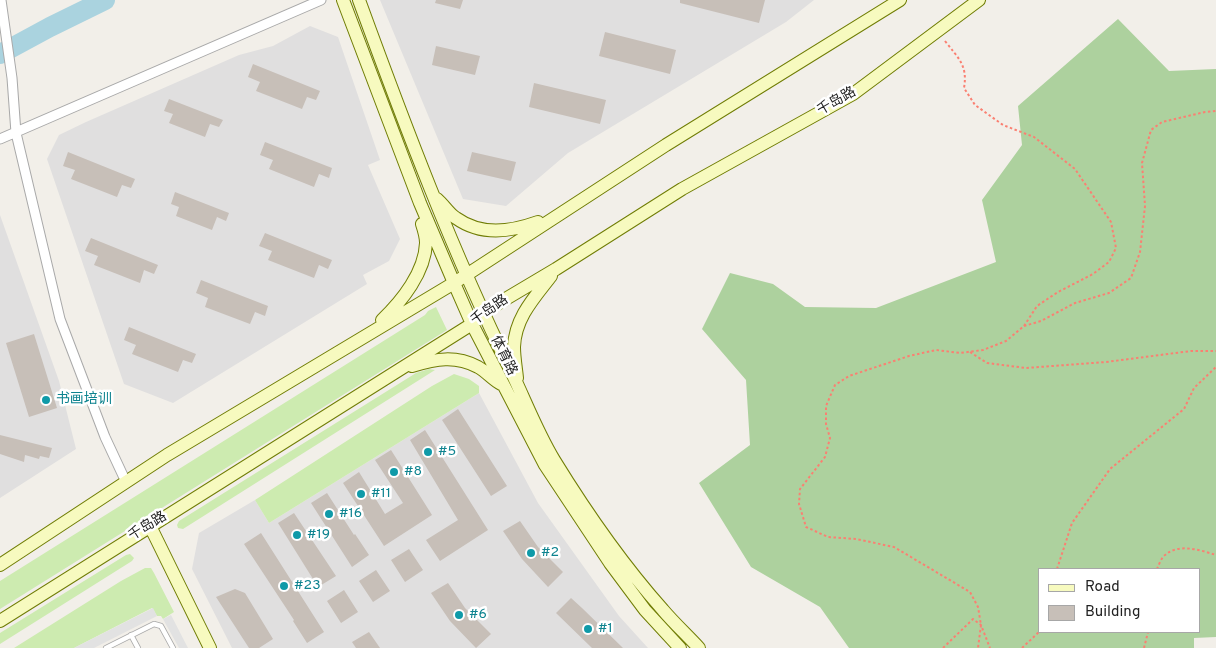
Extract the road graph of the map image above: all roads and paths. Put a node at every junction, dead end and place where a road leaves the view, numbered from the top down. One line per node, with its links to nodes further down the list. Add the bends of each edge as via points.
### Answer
1 (321, 0): 9 (street)
2 (343, 0): 11 (street, 体育路)
3 (359, 0): 12 (street, 体育路)
4 (900, 0): 13 (street)
5 (979, 0): 7 (street, 千岛路)
6 (1, 4): 9 (street)
7 (937, 31): 14 (street, 千岛路, via 853,94 682,189); 19 (path, via 963,65 966,76 964,88 975,105 1003,125 1034,138 1075,169 1111,222 1116,248 1109,262 1037,306)
8 (1216, 111): 19 (path, via 1162,122 1151,130 1142,163 1146,206 1140,252 1131,278 1109,293 1075,303)
9 (16, 133): 10 (street); 27 (street, via 60,319)
10 (0, 139)
11 (406, 166): 16 (street, 体育路); 20 (street, via 407,180 426,241 425,254 396,307)
12 (433, 195): 13 (street, via 455,218 489,232); 15 (street, 体育路)
13 (556, 216): 15 (street)
14 (556, 269): 17 (street, 千岛路); 25 (street, via 535,295 516,329)
15 (465, 274): 16 (street); 17 (street, 体育路)
16 (454, 283): 18 (street, 体育路); 20 (street)
17 (482, 313): 18 (street, 千岛路); 25 (street, 体育路)
18 (472, 324): 24 (street, 千岛路); 26 (street, 体育路)
19 (1024, 326): 22 (path, via 1006,341)
20 (367, 335): 27 (street)
21 (1216, 350): 22 (path, via 1026,368 987,362)
22 (969, 352): 34 (path, via 936,350 909,356 849,376 835,384 826,406 830,438 825,457 800,489 798,504 806,527 828,537 894,547 970,592 978,607)
23 (1216, 367): 31 (path, via 1194,388 1184,409 1110,469 1072,523)
24 (400, 369): 26 (street, via 449,358 480,368); 28 (street, 千岛路)
25 (517, 385): 43 (street, 体育路, via 553,459 596,523 639,582)
26 (503, 386): 42 (street, 体育路, via 545,465 604,555 645,610)
27 (126, 482): 30 (street)
28 (150, 526): 33 (street, 千岛路); 41 (street)
29 (1216, 555): 32 (path, via 1178,548 1164,556)
30 (0, 564)
31 (1057, 568)
32 (1158, 568)
33 (0, 621)
34 (980, 625): 44 (path, via 973,619); 45 (path); 46 (path)
35 (1039, 633): 47 (path)
36 (1148, 633): 48 (path)
37 (132, 635): 38 (lane); 39 (lane); 40 (lane, via 151,625 159,625)
38 (106, 648)
39 (138, 648)
40 (174, 648)
41 (210, 648)
42 (680, 648)
43 (699, 648)
44 (943, 648)
45 (978, 648)
46 (990, 648)
47 (1022, 648)
48 (1144, 648)

